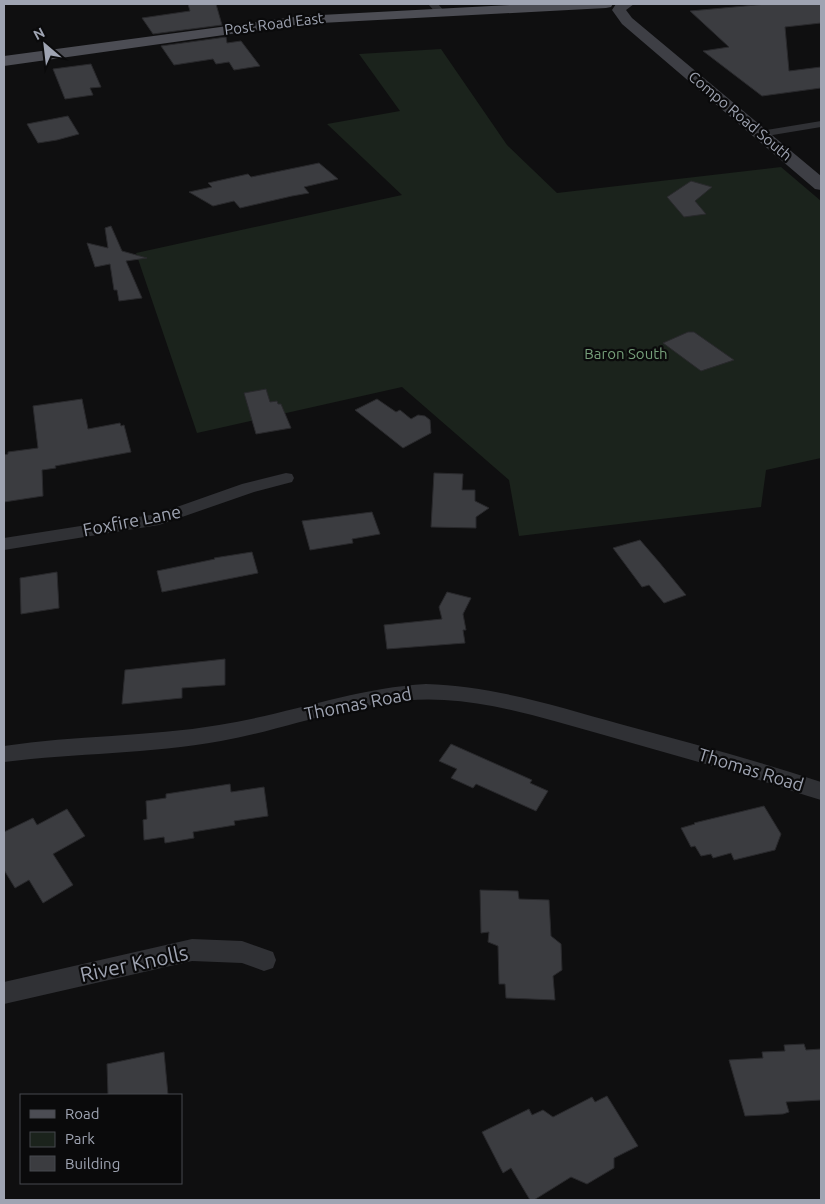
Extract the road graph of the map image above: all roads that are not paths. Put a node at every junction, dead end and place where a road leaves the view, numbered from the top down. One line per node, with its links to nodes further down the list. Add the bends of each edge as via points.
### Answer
1 (606, 4): 3 (main road, Post Road East)
2 (626, 4): 5 (main road, Compo Road South, via 620,7 621,15)
3 (436, 8): 6 (main road, Post Road East, via 286,22)
4 (646, 20): 5 (main road, Compo Road South)
5 (658, 46): 8 (main road, Compo Road South)
6 (4, 61)
7 (821, 124): 8 (street)
8 (761, 134): 9 (main road, Compo Road South)
9 (821, 185)
10 (286, 478): 11 (street, Foxfire Lane, via 159,520)
11 (4, 544)
12 (4, 754): 13 (street, Thomas Road, via 194,737 256,726 372,698 442,692 532,708)
13 (821, 791)
14 (264, 960): 15 (street, River Knolls, via 242,952 192,950)
15 (4, 992)

